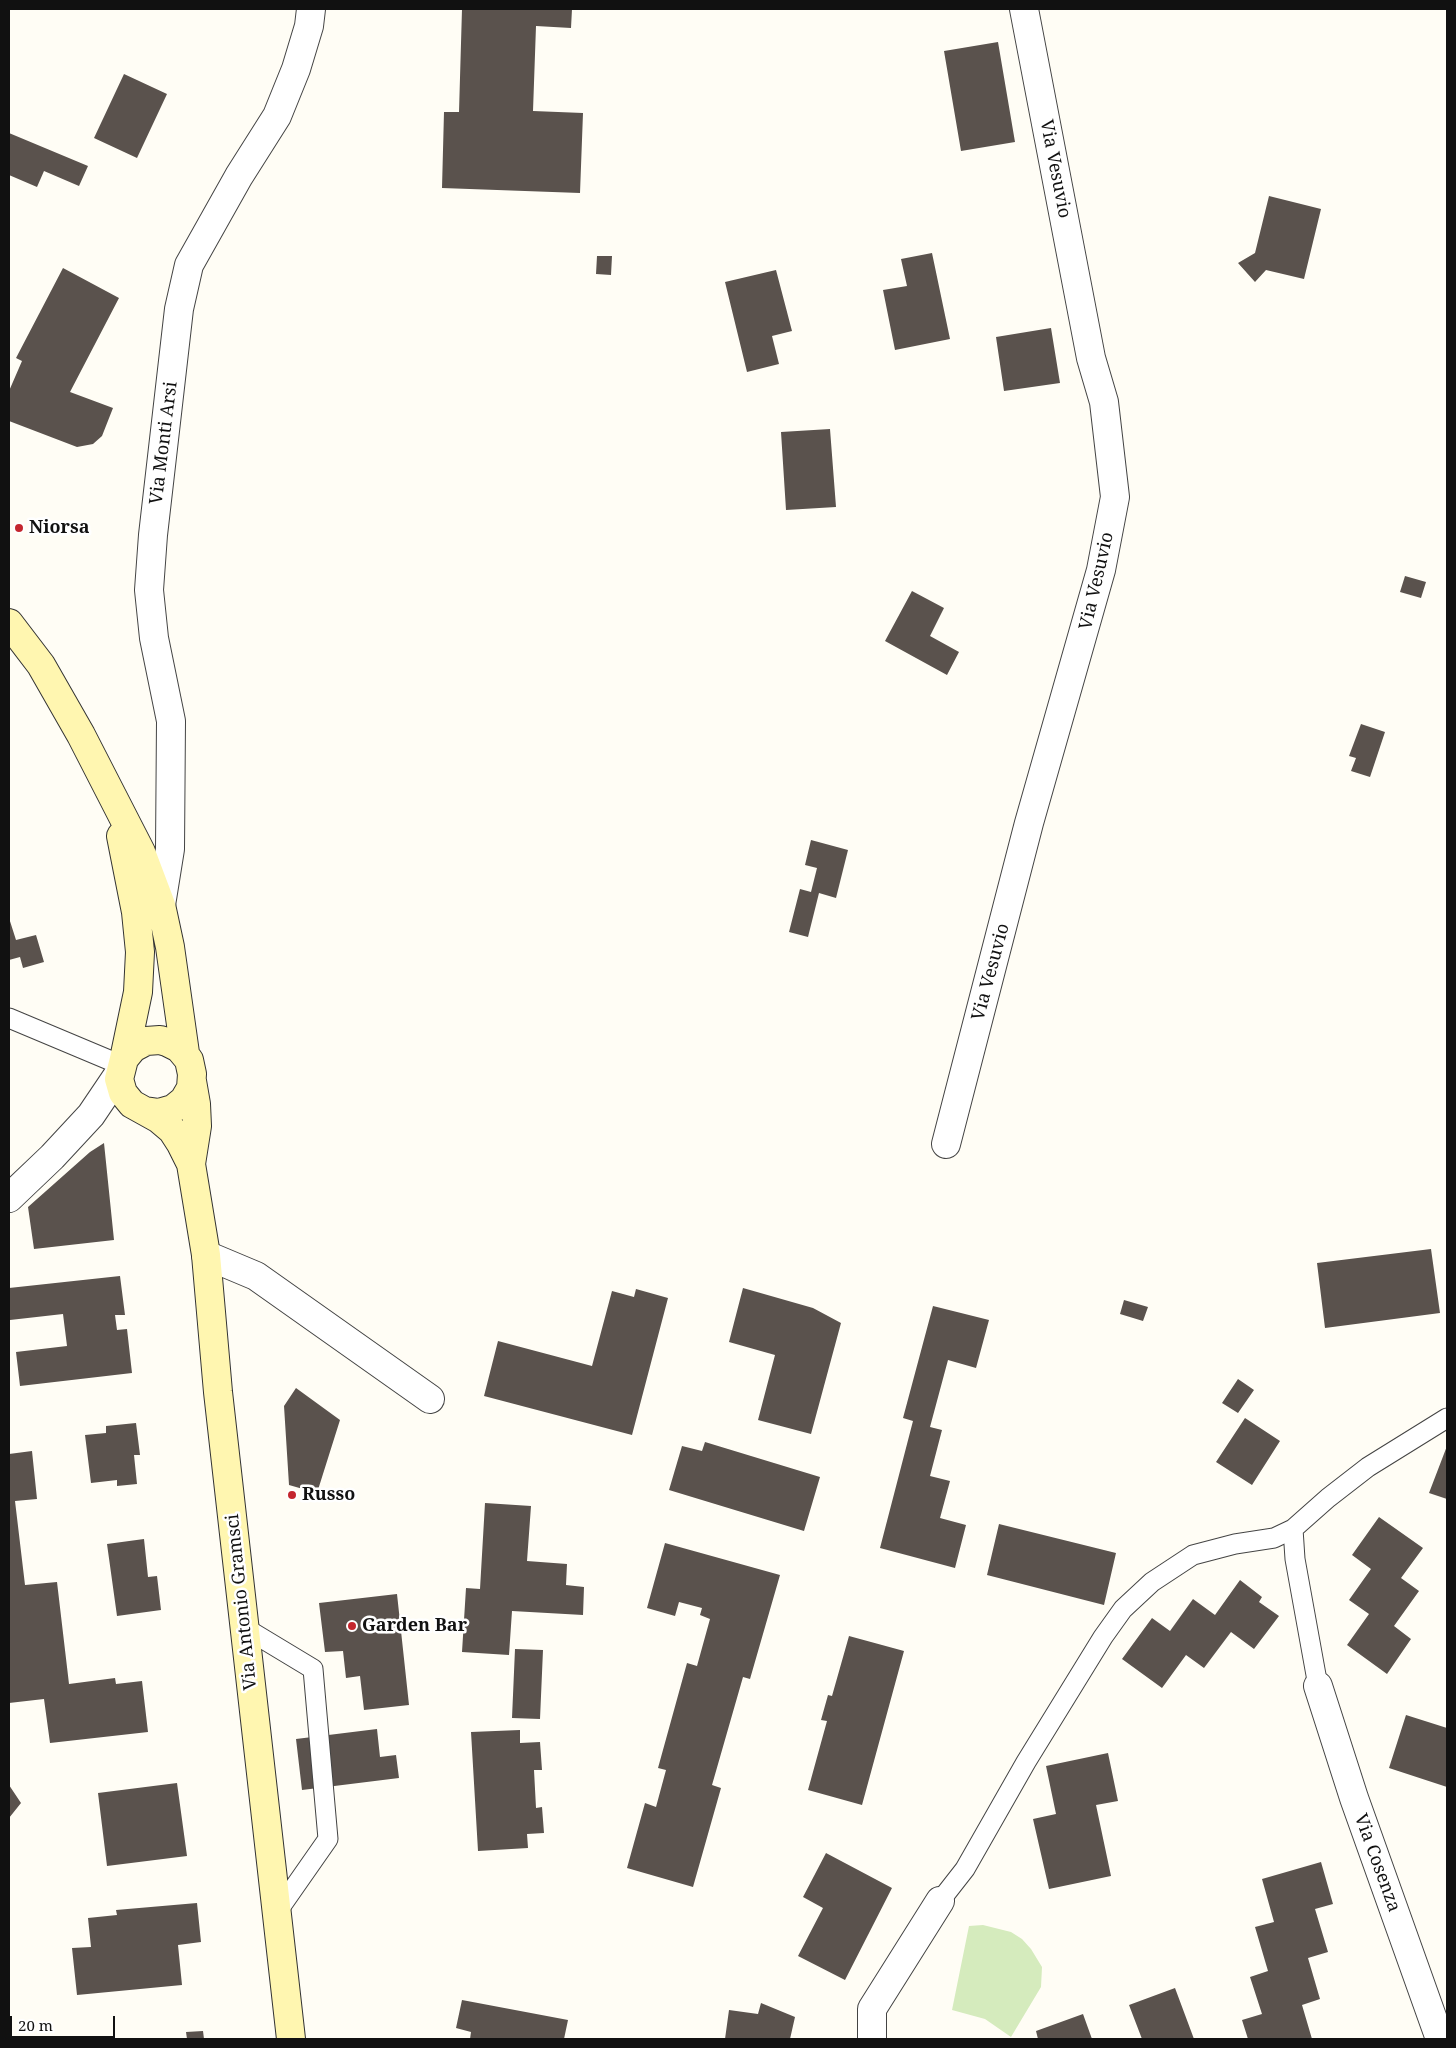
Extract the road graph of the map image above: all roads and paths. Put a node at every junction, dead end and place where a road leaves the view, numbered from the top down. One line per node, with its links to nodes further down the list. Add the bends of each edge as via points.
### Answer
1 (311, 9): 5 (street, Via Monti Arsi, via 296,69 277,116 189,265 179,309 148,590 171,721 170,849)
2 (1024, 9): 11 (street, Via Vesuvio, via 1091,358 1104,402 1115,497 1102,570 1029,824)
3 (9, 623): 4 (main road, via 41,665)
4 (114, 802): 5 (main road, via 141,852); 8 (main road, via 136,912 140,952 138,992)
5 (161, 905): 7 (main road)
6 (9, 1018): 8 (lane)
7 (185, 1053): 8 (main road, via 174,1044 146,1041 133,1048); 9 (main road, via 191,1066)
8 (122, 1065): 10 (main road, via 119,1079 123,1093 132,1104); 13 (street, via 91,1115)
9 (192, 1081): 10 (main road, via 188,1094 179,1105 159,1113); 12 (main road, via 196,1126)
10 (145, 1111): 12 (main road, via 172,1130)
11 (946, 1144)
12 (191, 1164): 14 (main road, Via Antonio Gramsci)
13 (9, 1198)
14 (206, 1255): 15 (street, via 256,1276); 18 (main road, Via Antonio Gramsci)
15 (430, 1399)
16 (1447, 1418): 17 (lane, via 1368,1467)
17 (1293, 1529): 19 (lane, via 1295,1559); 20 (lane, via 1274,1538 1193,1554 1152,1582 1123,1609 1036,1745 965,1869)
18 (245, 1628): 21 (main road, Via Antonio Gramsci); 21 (lane, via 313,1669 328,1839)
19 (1318, 1686): 24 (street, Via Cosenza, via 1354,1798)
20 (940, 1901): 23 (street, via 872,2009)
21 (277, 1912): 22 (main road, Via Antonio Gramsci)
22 (291, 2039)
23 (872, 2039)
24 (1440, 2039)

